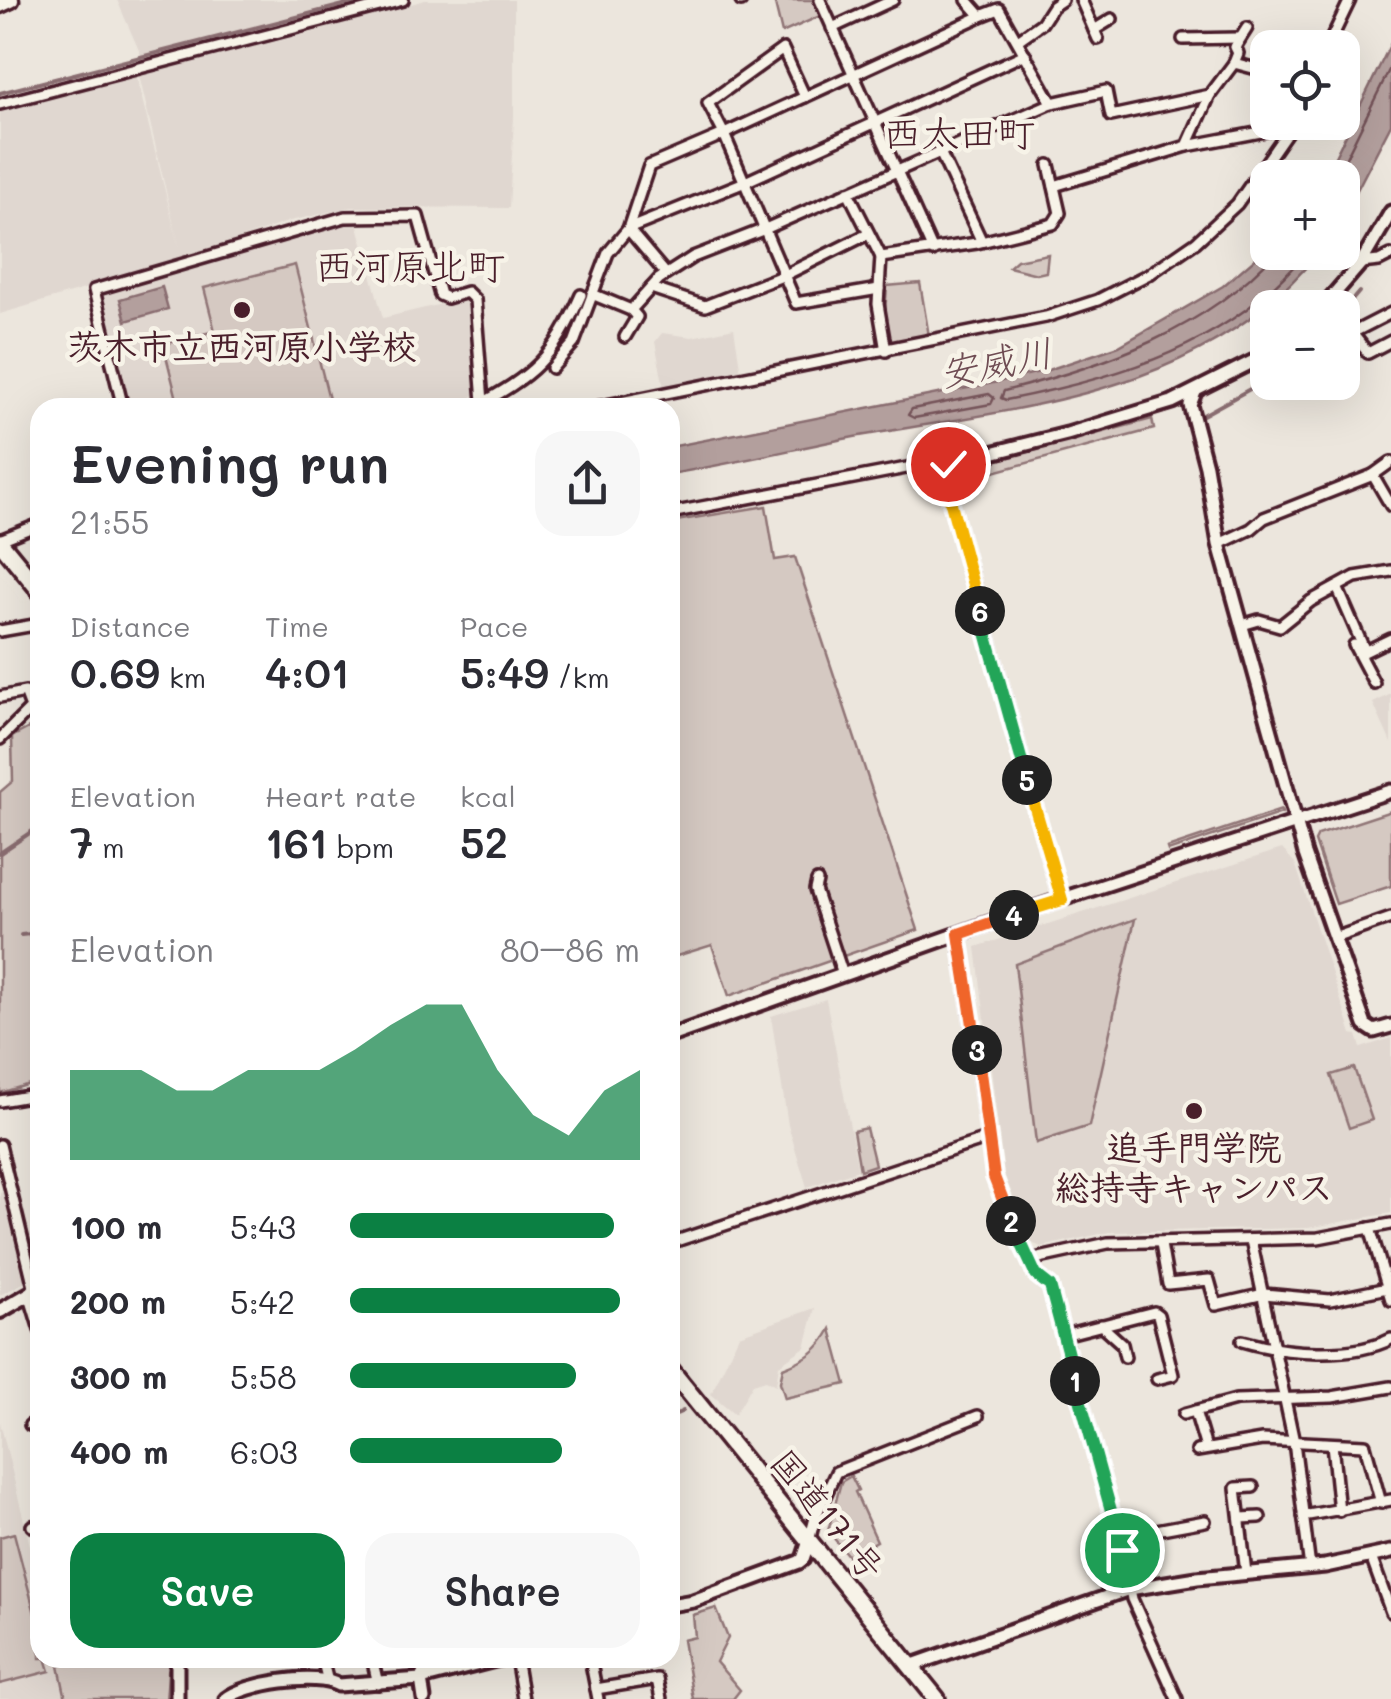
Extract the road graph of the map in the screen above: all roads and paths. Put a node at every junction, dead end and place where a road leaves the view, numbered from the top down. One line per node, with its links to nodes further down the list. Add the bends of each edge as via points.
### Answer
1 (12, 0): 9 (main road)
2 (403, 0): 25 (street)
3 (820, 0): 12 (street)
4 (893, 0): 12 (street)
5 (967, 0): 10 (street)
6 (1081, 0): 11 (street, via 1096,35)
7 (1350, 0): 14 (street)
8 (1058, 1): 17 (street)
9 (0, 5)
10 (981, 16): 17 (street, via 1000,9); 21 (street)
11 (1112, 19)
12 (832, 28): 21 (street)
13 (1246, 28): 15 (street)
14 (1336, 30)
15 (1238, 38): 16 (street); 19 (street)
16 (1183, 39)
17 (1018, 40): 18 (street)
18 (1025, 54): 24 (street); 26 (street)
19 (1234, 63): 20 (street); 22 (street)
20 (1250, 67)
21 (853, 74): 23 (street); 26 (street)
22 (1210, 94): 24 (street, via 1111,116 1106,91); 30 (street)
23 (806, 97): 27 (street); 27 (street, via 783,49 708,103)
24 (1052, 103): 31 (street)
25 (0, 104)
26 (875, 122): 33 (street); 35 (street)
27 (724, 134): 35 (street); 40 (street, via 649,166)
28 (1250, 134): 30 (street)
29 (1281, 140): 60 (street, via 1237,204 1151,273 1046,318)
30 (1187, 146): 34 (street)
31 (939, 150): 33 (street); 43 (street)
32 (1049, 164): 37 (street)
33 (896, 169): 38 (street); 44 (street)
34 (1102, 172): 36 (street); 37 (street)
35 (745, 182): 40 (street); 41 (street)
36 (1105, 183)
37 (1054, 186): 43 (street, via 1060,213 1052,224)
38 (848, 192): 41 (street); 42 (street)
39 (1391, 212): 47 (street)
40 (628, 229): 48 (street); 53 (street)
41 (765, 229): 48 (street); 49 (street)
42 (868, 234): 46 (street); 49 (street)
43 (980, 240): 44 (street)
44 (933, 251): 46 (street)
45 (1391, 255): 47 (street)
46 (881, 257): 51 (street)
47 (1361, 263): 52 (street)
48 (666, 274): 50 (street)
49 (785, 275): 50 (street, via 704,306); 51 (street, via 796,302)
50 (651, 288): 54 (street)
51 (880, 289): 60 (street)
52 (1338, 290)
53 (586, 294): 54 (street); 62 (street, via 574,343); 66 (street, via 550,354)
54 (632, 310): 57 (street, via 637,317)
55 (1391, 313): 56 (street)
56 (1360, 328)
57 (625, 337)
58 (1391, 341): 59 (street, via 1368,353)
59 (1360, 346)
60 (886, 350): 67 (street)
61 (1250, 363): 63 (street)
62 (552, 368)
63 (1194, 392): 69 (street); 74 (street, via 1190,405)
64 (120, 398): 65 (street, via 94,290 365,215 418,216 440,294 467,292 476,300)
65 (483, 398)
66 (489, 398)
67 (642, 398)
68 (1391, 462): 70 (street)
69 (948, 464): 72 (street); 92 (street, via 942,470)
70 (1373, 474): 71 (street); 74 (street, via 1264,518)
71 (1391, 506)
72 (680, 511)
73 (30, 530): 75 (street)
74 (1220, 544): 79 (street)
75 (4, 545): 77 (highway)
76 (1391, 571): 78 (street)
77 (30, 578)
78 (1336, 586): 79 (street, via 1280,626 1260,620); 83 (street)
79 (1242, 625): 90 (street)
80 (30, 626): 81 (street)
81 (0, 632)
82 (1391, 639): 83 (street)
83 (1359, 650): 84 (street)
84 (1374, 683)
85 (0, 697): 86 (street, via 25,692)
86 (30, 700)
87 (30, 712): 88 (street)
88 (0, 739)
89 (1391, 791): 90 (street)
90 (1296, 824): 92 (street); 96 (street)
91 (818, 882): 97 (street)
92 (1062, 900): 94 (street)
93 (1388, 919): 95 (street); 96 (street)
94 (959, 934): 97 (street); 102 (street)
95 (1391, 934)
96 (1334, 938): 98 (street, via 1365,1025 1374,1031)
97 (843, 975): 99 (street)
98 (1391, 1026)
99 (680, 1032)
100 (30, 1096): 101 (street)
101 (0, 1102)
102 (989, 1138): 106 (street); 109 (street, via 994,1177)
103 (0, 1145): 110 (street)
104 (1391, 1224): 105 (street)
105 (1370, 1228): 107 (street); 111 (street)
106 (680, 1240)
107 (1251, 1240): 108 (street); 113 (street)
108 (1160, 1244): 109 (street, via 1108,1243); 113 (street, via 1168,1284 1209,1280 1216,1305)
109 (1030, 1260): 117 (street, via 1050,1286)
110 (30, 1270)
111 (1387, 1288): 113 (street, via 1330,1300); 114 (street)
112 (30, 1293): 115 (main road)
113 (1264, 1294): 120 (street)
114 (1391, 1300)
115 (0, 1311)
116 (1102, 1324): 117 (street); 121 (street); 122 (street, via 1158,1314 1173,1375)
117 (1064, 1335): 136 (street)
118 (1391, 1339): 120 (street, via 1307,1353)
119 (1242, 1341): 120 (street)
120 (1276, 1350): 125 (street)
121 (1125, 1357)
122 (1157, 1379)
123 (680, 1382): 137 (highway, 国道171号)
124 (1391, 1387): 125 (street)
125 (1286, 1398): 127 (street); 127 (street, via 1236,1400 1190,1413 1202,1449)
126 (978, 1416): 137 (street, via 839,1470)
127 (1294, 1442): 128 (street); 133 (street)
128 (1332, 1444): 130 (street, via 1365,1445); 131 (street)
129 (1253, 1487): 134 (street, via 1236,1488)
130 (1386, 1502): 131 (street)
131 (1340, 1511): 133 (street)
132 (1260, 1516): 134 (street)
133 (1304, 1516): 140 (street)
134 (1241, 1518): 141 (street)
135 (1205, 1521): 136 (street)
136 (1118, 1537): 142 (street)
137 (809, 1541): 143 (street, via 800,1562); 145 (highway, 国道171号)
138 (1391, 1552): 139 (street)
139 (1371, 1557): 140 (street); 144 (street)
140 (1310, 1568): 141 (street)
141 (1246, 1573): 142 (street)
142 (1128, 1589): 145 (street); 163 (street)
143 (680, 1603)
144 (1391, 1612)
145 (910, 1666): 162 (highway, 国道171号)
146 (177, 1668): 157 (street)
147 (325, 1668): 153 (street)
148 (374, 1668): 155 (street)
149 (423, 1668): 154 (street)
150 (464, 1668): 154 (street)
151 (518, 1668): 160 (street)
152 (592, 1668): 156 (street)
153 (327, 1678): 155 (street, via 338,1685); 158 (street, via 240,1689)
154 (421, 1679): 155 (street); 159 (street)
155 (378, 1684)
156 (597, 1694): 161 (street, via 657,1679)
157 (177, 1699)
158 (226, 1699)
159 (424, 1699)
160 (523, 1699)
161 (661, 1699)
162 (937, 1699)
163 (1177, 1699)

